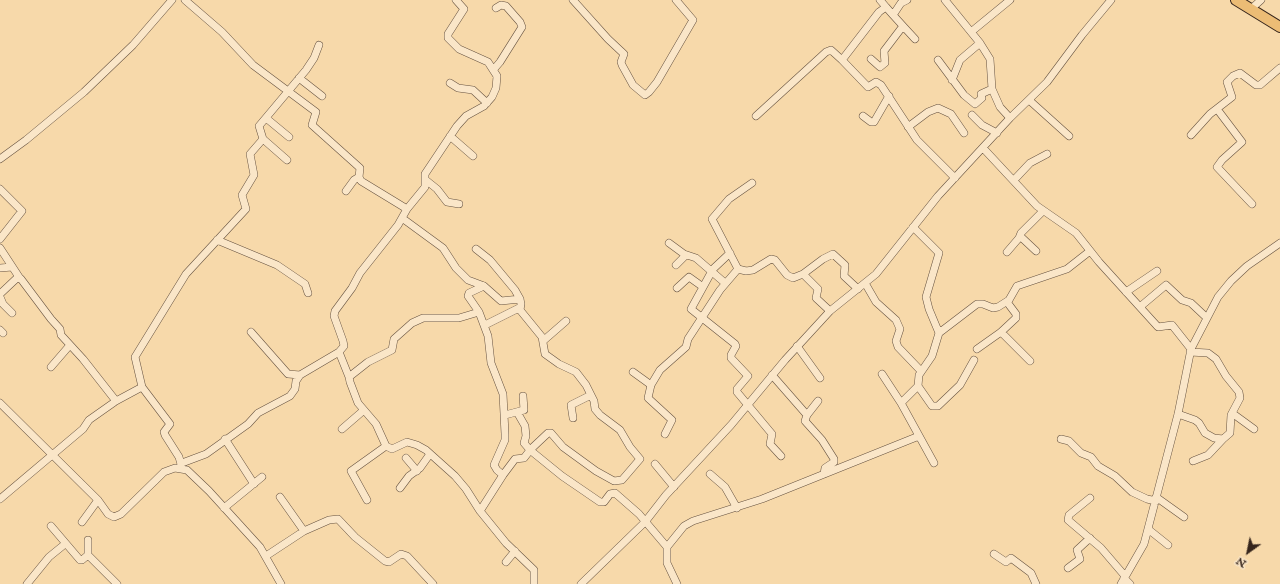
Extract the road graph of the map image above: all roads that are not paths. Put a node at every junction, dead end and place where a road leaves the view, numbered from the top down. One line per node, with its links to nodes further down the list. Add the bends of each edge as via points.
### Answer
1 (172, 0): 54 (street, via 133,45 79,96)
2 (185, 0): 32 (street, via 222,32 253,65)
3 (456, 0): 27 (street, via 464,9 448,38 459,49 484,59)
4 (573, 0): 5 (street, via 624,54 622,65 633,85 645,95 657,82 693,20)
5 (676, 0)
6 (880, 0): 13 (street)
7 (907, 0): 16 (street)
8 (945, 0): 19 (street)
9 (1010, 0): 19 (street)
10 (1111, 0): 35 (street)
11 (1236, 0): 15 (highway)
12 (1260, 0): 15 (street)
13 (886, 7): 16 (street); 24 (street, via 873,18)
14 (496, 8): 27 (street, via 506,6 522,27)
15 (1251, 9): 18 (highway)
16 (893, 15): 17 (street)
17 (903, 26): 20 (street); 23 (street, via 884,51 883,67)
18 (1280, 27)
19 (971, 32): 21 (street)
20 (915, 39)
21 (980, 43): 29 (street, via 958,63); 31 (street, via 990,59)
22 (319, 45): 28 (street, via 314,58)
23 (871, 59)
24 (842, 60): 34 (street, via 867,86 878,82); 39 (street, via 831,50 826,52)
25 (938, 60): 29 (street)
26 (1280, 68): 37 (street, via 1260,86 1240,73 1233,76 1227,82 1232,97)
27 (494, 69): 36 (street, via 497,80 494,93)
28 (299, 78): 32 (street); 33 (street)
29 (952, 80): 31 (street, via 975,104 982,98 981,94)
30 (450, 83): 36 (street, via 458,88 473,90)
31 (992, 89): 42 (street, via 1000,107)
32 (287, 90): 41 (street); 56 (street, via 316,112 312,125 355,162 361,170)
33 (322, 96)
34 (889, 96): 40 (street, via 874,122); 43 (street)
35 (1030, 100): 42 (street); 48 (street)
36 (487, 103): 47 (street, via 462,119)
37 (1217, 109): 46 (street); 64 (street, via 1242,142 1217,167)
38 (972, 115): 45 (street)
39 (756, 116)
40 (863, 116)
41 (266, 118): 49 (street); 50 (street, via 259,127)
42 (1010, 118): 45 (street)
43 (908, 127): 44 (street, via 938,108 950,114); 57 (street)
44 (964, 132)
45 (996, 133): 51 (street)
46 (1191, 135)
47 (450, 136): 53 (street); 59 (street, via 426,174)
48 (1069, 136)
49 (289, 137)
50 (264, 139): 55 (street); 71 (street, via 249,157 254,175 242,195 246,209)
51 (983, 148): 57 (street); 58 (street)
52 (1047, 154): 58 (street, via 1030,163)
53 (473, 156)
54 (0, 159)
55 (287, 160)
56 (358, 177): 62 (street); 65 (street, via 363,183)
57 (955, 178): 68 (street)
58 (1014, 180): 66 (street)
59 (427, 181): 63 (street, via 447,202); 65 (street)
60 (752, 183): 79 (street, via 729,199 712,220)
61 (0, 190): 70 (street, via 22,211)
62 (346, 190)
63 (459, 204)
64 (1252, 204)
65 (407, 209): 67 (street)
66 (1043, 211): 69 (street); 78 (street, via 1076,233)
67 (402, 218): 91 (street, via 444,248 456,268 468,280); 118 (street, via 335,311 334,316 344,346)
68 (913, 227): 90 (street, via 885,264); 112 (street, via 939,253 926,297)
69 (1020, 236): 76 (street); 77 (street)
70 (0, 239)
71 (218, 240): 96 (street, via 277,265 305,284); 131 (street, via 186,274 147,341 137,353 135,360)
72 (669, 243): 80 (street)
73 (1280, 243): 107 (street, via 1238,273 1222,291)
74 (0, 248): 82 (street)
75 (476, 249): 99 (street, via 490,260)
76 (1036, 251)
77 (1007, 252)
78 (1090, 252): 95 (street); 100 (street, via 1067,269 1017,286)
79 (730, 253): 84 (street); 85 (street)
80 (686, 255): 81 (street); 85 (street, via 696,258)
81 (676, 265)
82 (12, 267): 83 (street); 88 (street)
83 (0, 268)
84 (738, 269): 87 (street, via 746,272 753,270 772,259 790,277); 89 (street)
85 (711, 271): 89 (street); 92 (street)
86 (1157, 271): 95 (street)
87 (803, 274): 94 (street, via 833,254 845,264 844,276); 103 (street, via 818,289 816,298)
88 (19, 277): 97 (street); 114 (street)
89 (725, 283): 106 (street)
90 (865, 283): 94 (street); 122 (street, via 876,302 896,320 900,329 896,341 898,347)
91 (484, 286): 99 (street, via 501,301); 104 (street, via 468,296)
92 (703, 287): 93 (street, via 689,277); 106 (street, via 691,309)
93 (677, 288)
94 (858, 289): 103 (street)
95 (1126, 292): 101 (street)
96 (308, 293)
97 (0, 294)
98 (0, 297): 105 (street)
99 (520, 299): 102 (street)
100 (1007, 302): 111 (street, via 1016,316); 112 (street, via 995,308 978,304)
101 (1141, 306): 107 (street, via 1166,285); 117 (street, via 1159,328 1172,325)
102 (519, 308): 109 (street); 113 (street, via 539,331)
103 (830, 311): 115 (street)
104 (479, 312): 109 (street); 127 (street, via 459,318 418,320 394,339 392,350 368,362)
105 (12, 313)
106 (702, 318): 129 (street, via 688,339 686,347 660,370); 138 (street, via 735,344 730,356 748,376 737,390)
107 (1207, 318): 117 (street)
108 (566, 321): 113 (street)
109 (485, 325): 143 (street, via 491,363 503,394)
110 (251, 332): 126 (street, via 288,374)
111 (1001, 332): 116 (street); 120 (street)
112 (939, 333): 122 (street, via 932,356)
113 (543, 341): 132 (street, via 545,354 576,372)
114 (70, 345): 121 (street); 134 (street)
115 (797, 346): 124 (street); 128 (street)
116 (977, 348)
117 (1191, 351): 141 (street, via 1208,353 1221,365 1240,395); 142 (street)
118 (339, 352): 126 (street); 127 (street)
119 (974, 360): 130 (street, via 960,385 938,406 932,406)
120 (1030, 361)
121 (51, 367)
122 (921, 371): 130 (street)
123 (632, 372): 129 (street)
124 (772, 374): 138 (street); 144 (street)
125 (882, 374): 137 (street)
126 (300, 375): 150 (street, via 290,396 258,413 248,424)
127 (349, 377): 139 (street, via 354,396)
128 (820, 378)
129 (651, 385): 148 (street, via 648,398 672,420)
130 (918, 386): 137 (street)
131 (142, 387): 134 (street); 162 (street, via 170,424 164,432)
132 (591, 395): 145 (street, via 571,405); 154 (street, via 595,409 620,430 640,459 622,480 604,477 548,433)
133 (523, 396): 140 (street, via 525,408)
134 (116, 400): 156 (street)
135 (818, 401): 144 (street)
136 (0, 403): 156 (street)
137 (901, 403): 149 (street)
138 (747, 404): 157 (street, via 772,434 770,444); 169 (street)
139 (364, 410): 146 (street); 153 (street, via 376,424)
140 (517, 412): 143 (street); 154 (street, via 525,426 524,442)
141 (1232, 412): 147 (street); 152 (street, via 1230,432)
142 (1178, 414): 152 (street, via 1199,422 1205,433); 174 (street)
143 (504, 415): 166 (street, via 505,440 494,465)
144 (807, 415): 165 (street, via 806,423 822,440 834,459 834,462 825,468)
145 (573, 418)
146 (342, 429)
147 (1254, 429)
148 (665, 434)
149 (919, 436): 160 (street); 165 (street)
150 (225, 439): 162 (street, via 206,454); 168 (street)
151 (1061, 439): 174 (street, via 1091,457 1098,466 1115,476 1132,492 1146,499)
152 (1222, 439): 159 (street, via 1208,455)
153 (386, 446): 155 (street, via 392,449 407,442); 176 (street, via 351,471)
154 (530, 450): 166 (street, via 524,458 515,460); 182 (street, via 600,502 604,502 610,494 615,493)
155 (430, 454): 163 (street); 179 (street, via 461,483)
156 (50, 455): 173 (street); 175 (street)
157 (781, 456)
158 (406, 458): 163 (street)
159 (1193, 461)
160 (934, 463)
161 (655, 464): 169 (street)
162 (182, 466): 175 (street, via 164,472 118,517 114,518 108,514); 177 (street)
163 (417, 471): 170 (street)
164 (710, 474): 178 (street, via 725,487)
165 (824, 474): 178 (street)
166 (503, 475): 179 (street)
167 (262, 478): 168 (street)
168 (254, 484): 177 (street)
169 (674, 487): 182 (street)
170 (400, 488)
171 (280, 497): 185 (street)
172 (1090, 498): 186 (street, via 1067,518)
173 (0, 499)
174 (1156, 499): 180 (street); 184 (street)
175 (98, 500): 181 (street)
176 (367, 500)
177 (224, 508): 194 (street)
178 (737, 508): 190 (street, via 688,523)
179 (480, 511): 191 (street)
180 (1184, 517)
181 (82, 522)
182 (645, 522): 190 (street); 203 (street)
183 (51, 526): 188 (street)
184 (1148, 529): 189 (street); 197 (street, via 1142,548)
185 (304, 531): 194 (street); 201 (street, via 329,520 338,519 384,561 389,562 401,554 407,556)
186 (1090, 538): 196 (street, via 1077,550 1080,559); 197 (street)
187 (88, 540): 193 (street)
188 (64, 544): 193 (street, via 80,560); 198 (street, via 49,557)
189 (1168, 545)
190 (667, 547): 204 (street, via 667,564)
191 (515, 551): 195 (street); 202 (street, via 534,570)
192 (994, 554): 205 (street, via 1006,562 1011,558 1031,573)
193 (88, 555): 199 (street)
194 (266, 556): 200 (street)
195 (506, 562)
196 (1068, 568)
197 (1123, 579): 206 (street)
198 (27, 584)
199 (117, 584)
200 (281, 584)
201 (433, 584)
202 (534, 584)
203 (581, 584)
204 (677, 584)
205 (1036, 584)
206 (1130, 584)

